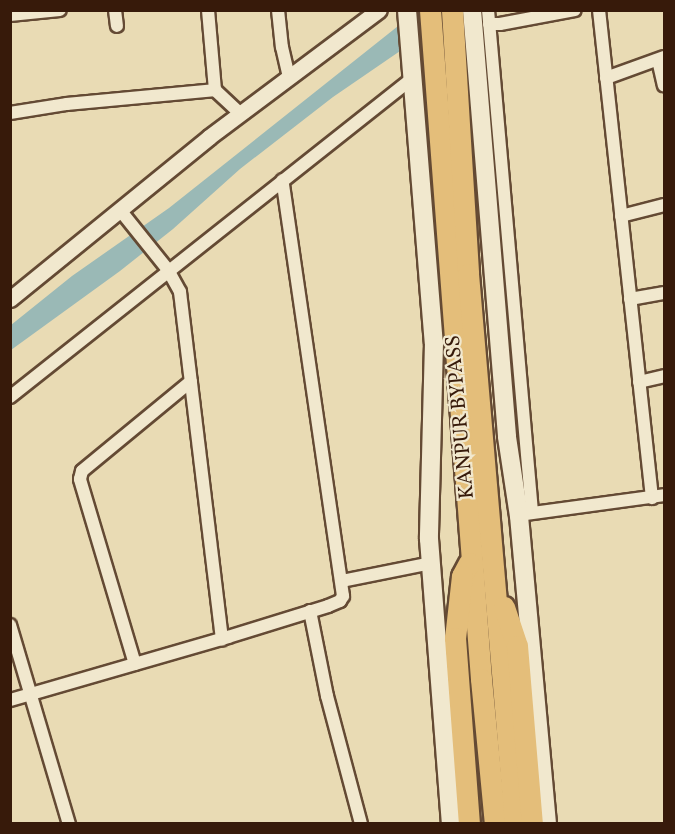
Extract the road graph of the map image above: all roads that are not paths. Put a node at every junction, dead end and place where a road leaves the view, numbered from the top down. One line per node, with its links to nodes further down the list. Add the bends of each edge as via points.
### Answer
1 (60, 10): 13 (street)
2 (115, 10): 15 (street)
3 (208, 10): 21 (street)
4 (278, 10): 17 (street)
5 (379, 10): 17 (street)
6 (407, 10): 18 (main road)
7 (429, 10): 38 (highway, KANPUR BYPASS)
8 (452, 10): 40 (highway, KANPUR BYPASS, via 468,274)
9 (472, 10): 37 (main road, via 507,437)
10 (488, 10): 14 (street)
11 (574, 10): 14 (street)
12 (599, 10): 19 (street)
13 (10, 15)
14 (489, 24): 37 (street)
15 (117, 26)
16 (661, 58): 19 (street); 20 (street)
17 (289, 77): 23 (street)
18 (414, 77): 24 (street); 39 (main road, via 434,343 428,495)
19 (606, 78): 27 (street)
20 (664, 85)
21 (216, 90): 22 (street); 23 (street)
22 (10, 113)
23 (241, 114): 26 (street)
24 (282, 180): 28 (street); 41 (street)
25 (664, 205): 27 (street)
26 (120, 210): 28 (street); 30 (street)
27 (621, 216): 31 (street)
28 (168, 270): 33 (street, via 180,292); 35 (street)
29 (664, 293): 31 (street)
30 (10, 299)
31 (630, 299): 34 (street)
32 (664, 376): 34 (street)
33 (191, 381): 44 (street); 45 (street, via 82,471 80,479)
34 (639, 382): 36 (street)
35 (10, 397)
36 (658, 496): 37 (street)
37 (526, 514): 55 (main road)
38 (472, 557): 51 (highway, via 462,576 455,638); 52 (highway, KANPUR BYPASS)
39 (431, 563): 41 (street); 50 (main road)
40 (493, 575): 53 (highway, KANPUR BYPASS); 54 (highway, via 517,646)
41 (342, 581): 42 (street, via 340,601)
42 (310, 611): 44 (street); 49 (street, via 327,696)
43 (10, 625): 46 (street)
44 (222, 639): 45 (street)
45 (135, 664): 46 (street)
46 (31, 694): 47 (street); 48 (street)
47 (10, 700)
48 (69, 824)
49 (361, 824)
50 (451, 824)
51 (469, 824)
52 (495, 824)
53 (515, 824)
54 (532, 824)
55 (547, 824)

